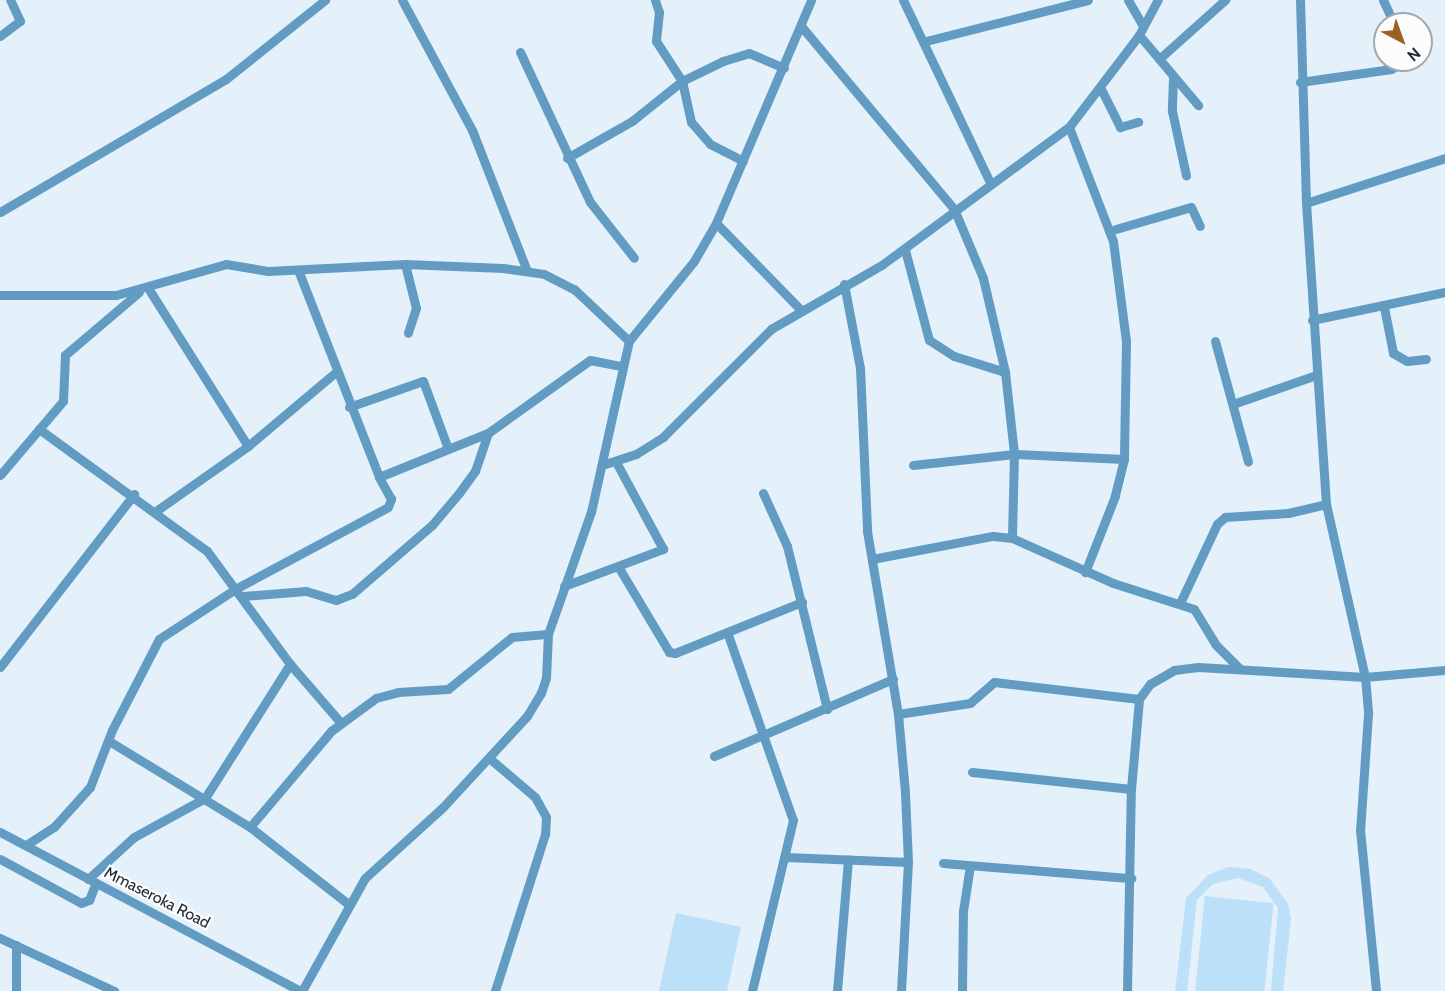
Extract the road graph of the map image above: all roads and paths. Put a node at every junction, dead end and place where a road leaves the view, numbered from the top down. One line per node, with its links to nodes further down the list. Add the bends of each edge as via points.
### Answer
1 (10, 0): 14 (street, via 20,21)
2 (326, 0): 34 (street, via 226,79)
3 (402, 0): 42 (street, via 472,130)
4 (655, 0): 21 (street, via 659,12 656,41)
5 (811, 0): 12 (street)
6 (903, 0): 15 (street)
7 (1088, 0): 15 (street)
8 (1128, 0): 13 (street)
9 (1158, 0): 13 (street)
10 (1225, 0): 17 (street)
11 (1300, 0): 22 (street)
12 (801, 26): 18 (street); 33 (street)
13 (1141, 31): 17 (street); 23 (street)
14 (0, 36)
15 (926, 41): 31 (street)
16 (520, 52): 27 (street)
17 (1160, 59): 20 (street)
18 (784, 68): 21 (street, via 749,53); 29 (street)
19 (1373, 71): 22 (street)
20 (1173, 77): 24 (street); 30 (street, via 1172,111)
21 (682, 81): 27 (street, via 632,121); 29 (street, via 691,122 700,135 729,157)
22 (1300, 82): 32 (street)
23 (1100, 87): 25 (street, via 1120,127); 26 (street)
24 (1198, 105)
25 (1138, 122)
26 (1069, 128): 31 (street); 37 (street)
27 (567, 158): 39 (street, via 590,202)
28 (1445, 158): 32 (street)
29 (743, 161): 35 (street)
30 (1186, 175)
31 (990, 182): 33 (street)
32 (1306, 203): 49 (street)
33 (954, 209): 38 (street); 56 (street, via 983,278)
34 (0, 212)
35 (716, 223): 48 (street); 51 (street, via 694,261)
36 (1200, 226): 37 (street, via 1191,207)
37 (1110, 231): 65 (street, via 1126,341)
38 (905, 250): 43 (street); 56 (street, via 929,340 954,356)
39 (634, 258)
40 (405, 264): 41 (street); 42 (street); 50 (street, via 416,308)
41 (298, 270): 44 (street, via 226,264); 55 (street)
42 (527, 271): 51 (street, via 574,289)
43 (844, 284): 48 (street); 77 (street, via 861,375 863,491)
44 (144, 289): 46 (street, via 116,295); 60 (street, via 65,355 63,401); 62 (street)
45 (1445, 292): 47 (street)
46 (0, 295)
47 (1384, 307): 49 (street); 53 (street, via 1393,353 1407,361)
48 (800, 309): 66 (street, via 771,329 663,437)
49 (1312, 320): 57 (street)
50 (408, 333)
51 (629, 341): 54 (street)
52 (1215, 341): 58 (street)
53 (1426, 359)
54 (622, 366): 61 (street, via 590,360); 68 (street)
55 (336, 372): 59 (street); 62 (street)
56 (1005, 372): 64 (street)
57 (1316, 375): 58 (street); 74 (street)
58 (1233, 404): 67 (street)
59 (349, 407): 63 (street, via 423,381); 71 (street)
60 (39, 429): 70 (street); 73 (street)
61 (488, 433): 63 (street); 81 (street, via 475,471 432,525 352,594 336,600 306,591)
62 (248, 446): 75 (street)
63 (447, 446): 71 (street)
64 (1014, 454): 65 (street); 69 (street); 76 (street)
65 (1124, 459): 79 (street, via 1116,495)
66 (615, 462): 68 (street); 78 (street, via 664,547)
67 (1248, 462)
68 (602, 465): 80 (street)
69 (913, 465)
70 (0, 476)
71 (379, 477): 81 (street, via 391,499 388,507)
72 (763, 493): 82 (street, via 787,546)
73 (134, 494): 75 (street); 87 (street)
74 (1326, 504): 83 (street, via 1225,518 1217,525); 90 (street)
75 (156, 511): 81 (street, via 207,551)
76 (1012, 538): 77 (street, via 993,536); 79 (street)
77 (872, 559): 91 (street)
78 (619, 568): 80 (street); 84 (street, via 669,652)
79 (1085, 572): 83 (street)
80 (564, 586): 85 (street)
81 (240, 592): 86 (street); 97 (street, via 159,639)
82 (802, 602): 84 (street); 93 (street)
83 (1180, 603): 88 (street, via 1202,617 1216,645)
84 (727, 632): 96 (street)
85 (548, 634): 95 (street, via 512,637 448,689 388,694); 99 (street, via 546,678 541,693)
86 (290, 664): 95 (street); 102 (street)
87 (0, 667)
88 (1240, 669): 90 (street); 92 (street, via 1174,670 1150,684)
89 (1445, 670): 90 (street)
90 (1365, 677): 126 (street, via 1368,714 1360,831)
91 (893, 679): 93 (street); 94 (street)
92 (1139, 699): 94 (street, via 994,682 970,704); 101 (street)
93 (827, 709): 96 (street)
94 (898, 714): 109 (street)
95 (340, 722): 103 (street, via 282,784)
96 (766, 735): 98 (street); 106 (street, via 793,813)
97 (109, 741): 102 (street); 105 (street, via 84,796 54,827)
98 (714, 756)
99 (489, 758): 114 (street, via 365,878); 120 (street, via 535,797 546,817 545,834)
100 (972, 772): 101 (street)
101 (1131, 789): 112 (street)
102 (205, 798): 103 (street); 113 (street, via 135,837)
103 (250, 827): 114 (street)
104 (0, 832): 105 (street, Mmaseroka Road)
105 (26, 845): 113 (street, Mmaseroka Road)
106 (785, 857): 107 (street); 121 (street)
107 (848, 859): 109 (street); 122 (street)
108 (0, 860): 113 (street, via 81,903 89,900)
109 (908, 861): 123 (street)
110 (943, 863): 111 (street)
111 (970, 866): 112 (street); 124 (street, via 963,911)
112 (1131, 878): 125 (street)
113 (92, 881): 119 (street, Mmaseroka Road)
114 (347, 903): 119 (street)
115 (0, 938): 116 (street)
116 (16, 945): 117 (street); 118 (street)
117 (16, 991)
118 (114, 991)
119 (301, 991)
120 (495, 991)
121 (752, 991)
122 (837, 991)
123 (901, 991)
124 (962, 991)
125 (1127, 991)
126 (1376, 991)

